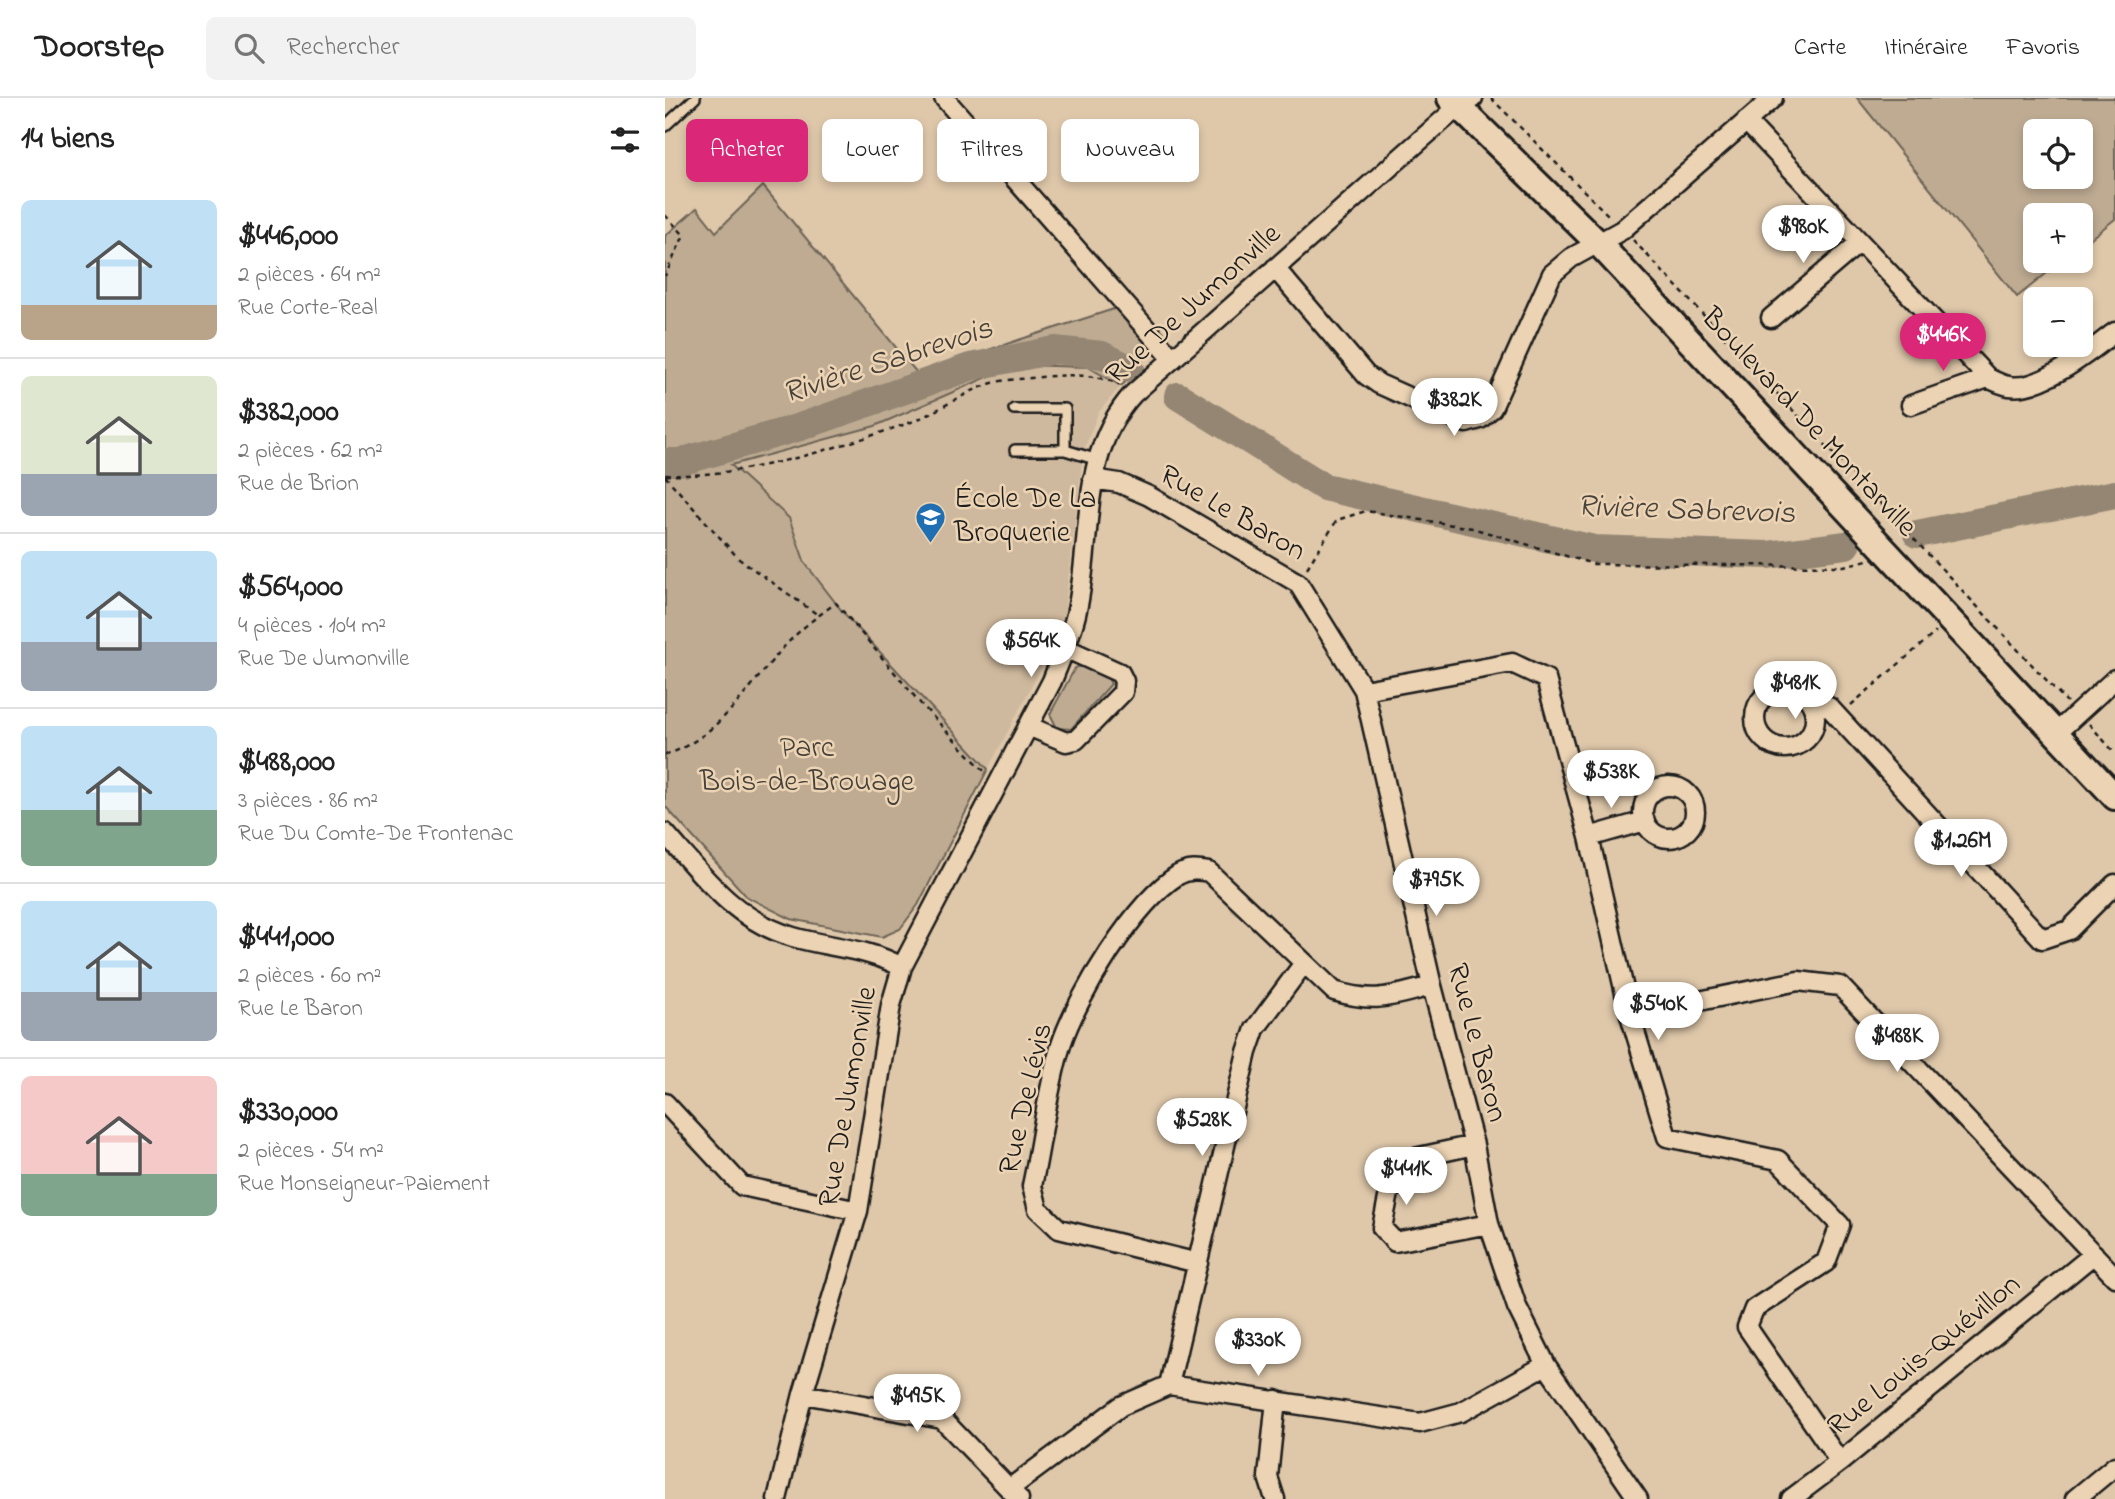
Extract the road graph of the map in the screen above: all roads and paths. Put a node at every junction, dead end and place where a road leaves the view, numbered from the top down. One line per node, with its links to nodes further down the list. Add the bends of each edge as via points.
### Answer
1 (695, 98): 7 (lane)
2 (944, 98): 16 (street)
3 (1491, 98): 9 (path, Boulevard De Montarville)
4 (1773, 98): 6 (street)
5 (1461, 101): 11 (street, Boulevard De Montarville); 12 (street, Rue De Jumonville)
6 (1746, 121): 9 (street); 10 (street)
7 (665, 125)
8 (665, 215): 13 (path, via 684,234)
9 (1622, 230): 11 (street); 34 (path, Boulevard De Montarville)
10 (1860, 242): 14 (street); 17 (street)
11 (1600, 245): 12 (street, via 1571,258 1552,274 1492,408 1480,419 1466,423 1366,375); 26 (street, Boulevard De Montarville)
12 (1275, 268): 16 (street, Rue De Jumonville)
13 (665, 276)
14 (1771, 318)
15 (2115, 332): 17 (street, via 2038,381 2010,387)
16 (1173, 359): 18 (street, Rue De Jumonville)
17 (1988, 378): 19 (street)
18 (1133, 394): 23 (street, Rue De Jumonville, via 1116,413); 24 (path, via 1118,383 1093,375 1010,378 907,424 851,443 765,464)
19 (1911, 405)
20 (1014, 409): 22 (lane, via 1065,409)
21 (1015, 450): 22 (lane)
22 (1065, 450): 23 (lane)
23 (1098, 460): 25 (street, Rue De Jumonville)
24 (665, 476): 28 (path, via 739,559)
25 (1093, 479): 27 (street, Rue Le Baron, via 1119,483 1149,496); 30 (street, Rue De Jumonville, via 1077,610)
26 (1888, 556): 27 (path, via 1844,566 1593,564 1472,528 1366,511 1337,520); 29 (street, Boulevard De Montarville)
27 (1297, 583): 32 (street, Rue Le Baron)
28 (818, 615): 39 (path, via 717,724); 40 (path, via 836,603)
29 (1949, 621): 35 (path); 37 (street, Boulevard De Montarville)
30 (1065, 648): 36 (street, Rue De Jumonville); 36 (street, via 1120,673 1123,692 1076,740 1066,742)
31 (2115, 679): 34 (street)
32 (1364, 690): 44 (street, via 1512,663 1546,679); 48 (street, Rue Le Baron)
33 (1811, 702): 35 (street, via 1829,707)
34 (2078, 713): 37 (street); 38 (path, Boulevard De Montarville)
35 (1838, 716): 45 (street, via 2042,939 2069,930)
36 (1028, 726): 40 (street, Rue De Jumonville)
37 (2055, 734): 41 (street, Boulevard De Montarville)
38 (2115, 753)
39 (665, 755)
40 (996, 784): 47 (street, Rue De Jumonville)
41 (2115, 797)
42 (1644, 821): 44 (street)
43 (665, 833): 47 (street, via 735,909 758,924 794,937 868,952)
44 (1589, 837): 49 (street)
45 (2115, 884)
46 (1304, 963): 48 (street, Rue De Lévis, via 1334,991 1360,999 1375,1000); 55 (street, via 1255,1029); 55 (street, Rue De Lévis, via 1209,872 1195,869 1179,875 1133,916 1079,1006 1062,1045 1032,1186 1038,1209 1059,1229)
47 (902, 967): 52 (street, Rue De Jumonville, via 891,1004)
48 (1432, 986): 51 (street, Rue Le Baron)
49 (1630, 1015): 54 (street, via 1798,981 1840,986); 61 (street, via 1667,1137 1778,1160 1840,1225 1826,1262 1755,1309 1747,1327)
50 (665, 1103): 52 (street, via 742,1186)
51 (1474, 1145): 53 (street, Rue Le Baron); 53 (street, Rue Le Baron, via 1401,1161 1393,1173 1382,1228 1395,1242)
52 (858, 1211): 59 (street, Rue De Jumonville)
53 (1489, 1224): 57 (street, Rue Le Baron, via 1517,1307)
54 (2094, 1254): 56 (street); 61 (street, Rue Louis-Quévillon)
55 (1198, 1263): 58 (street)
56 (2115, 1277)
57 (1545, 1365): 60 (street, via 1461,1412 1420,1423); 66 (street, Rue Le Baron)
58 (1169, 1385): 60 (street); 63 (street, via 1121,1406)
59 (803, 1394): 63 (street, via 943,1419); 64 (street, Rue De Jumonville)
60 (1276, 1401): 65 (street, via 1268,1477)
61 (1840, 1462): 67 (street, Rue Louis-Quévillon)
62 (2115, 1466): 68 (street)
63 (1014, 1494)
64 (777, 1499)
65 (1275, 1499)
66 (1638, 1499)
67 (1791, 1499)
68 (2075, 1499)

